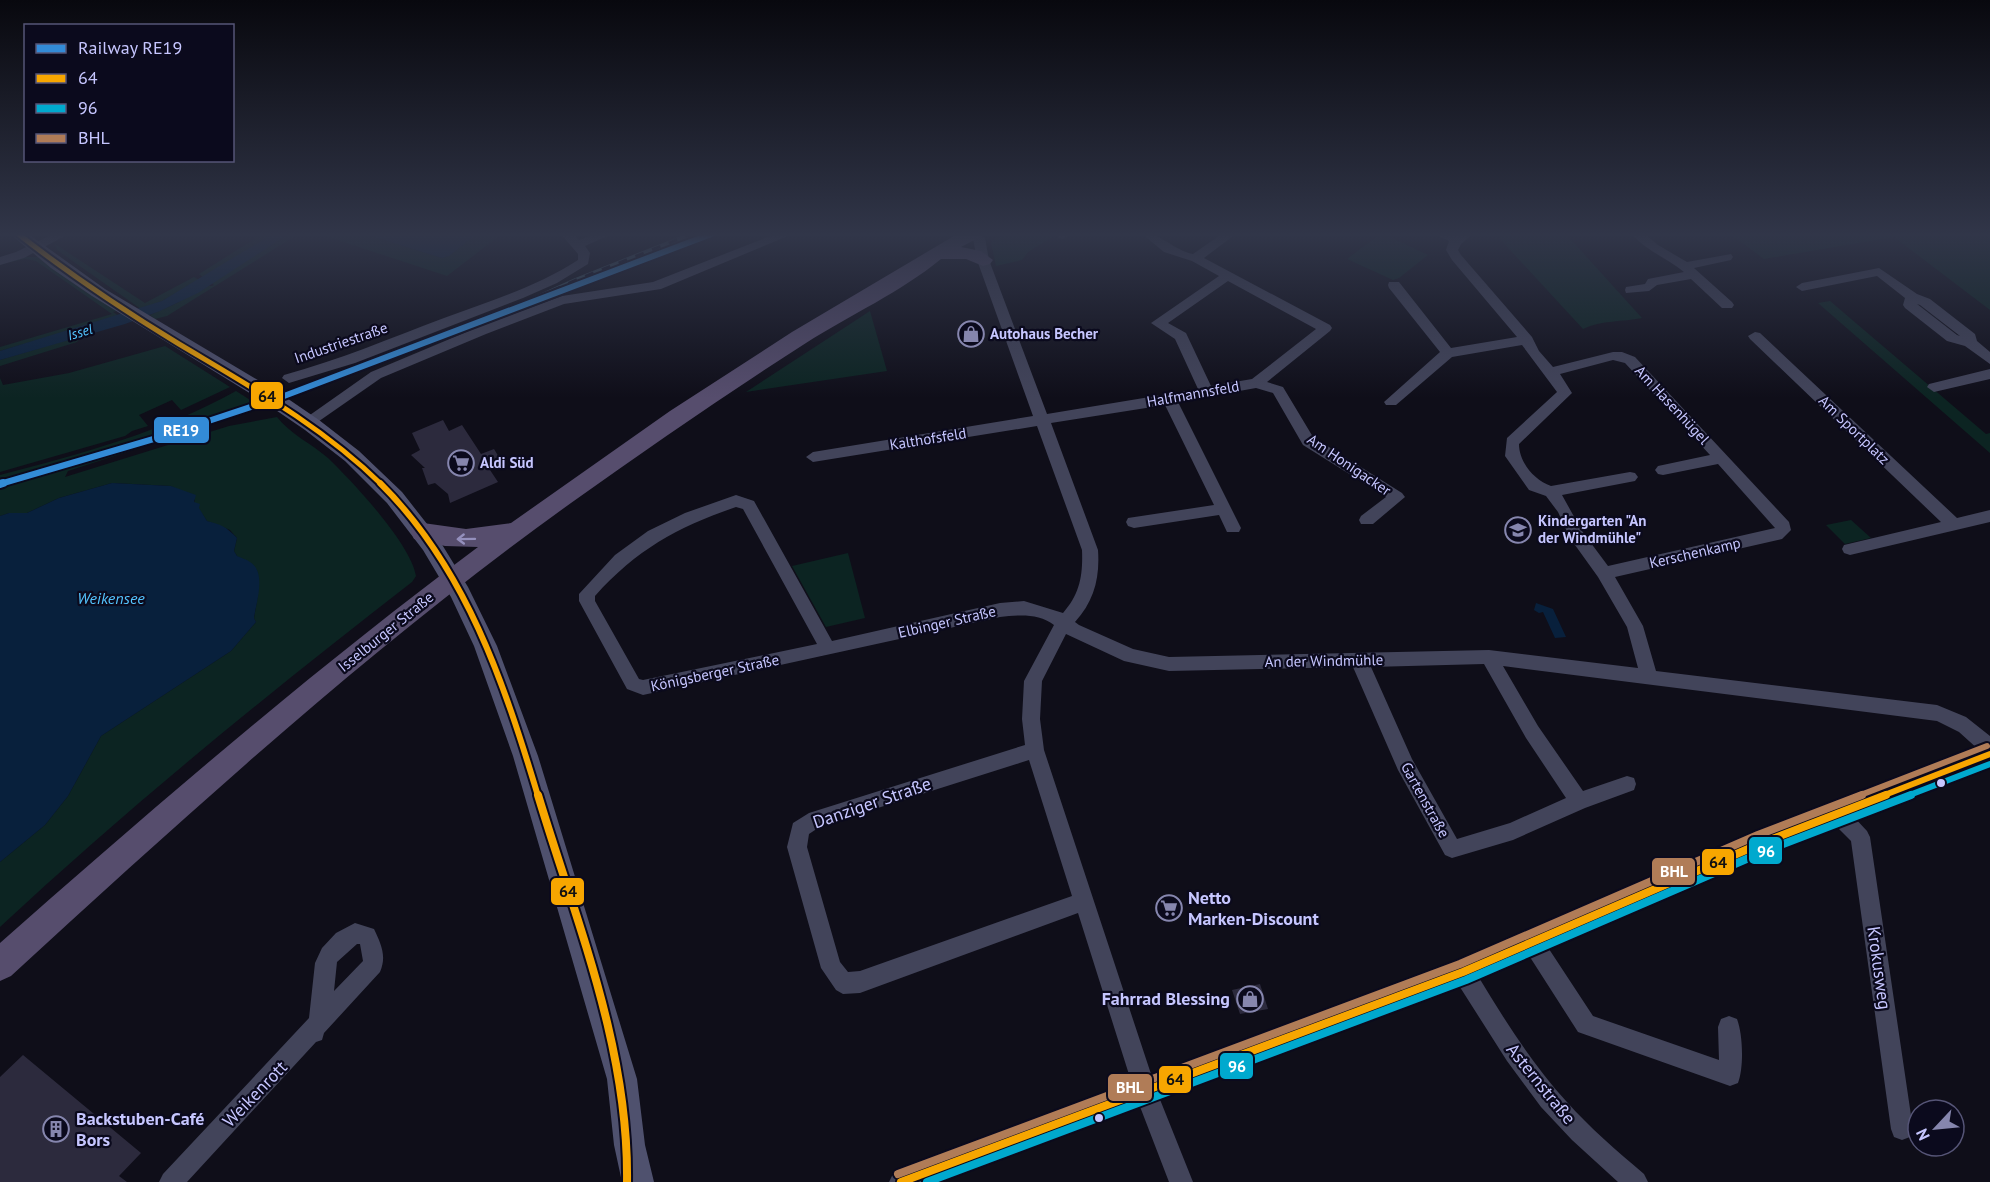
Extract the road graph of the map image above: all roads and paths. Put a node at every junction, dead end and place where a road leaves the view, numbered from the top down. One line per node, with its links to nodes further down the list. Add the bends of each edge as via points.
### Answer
1 (93, 288): 28 (main road)
2 (535, 288): 21 (street, Industriestraße, via 336,365)
3 (641, 288): 28 (street, via 562,300 481,331 376,375)
4 (881, 288): 35 (main road, Isselburger Straße, via 647,437)
5 (993, 288): 27 (street)
6 (1209, 288): 24 (street, via 1158,323 1181,336)
7 (1250, 288): 22 (street, Halfmannsfeld, via 1325,328)
8 (1397, 288): 17 (street)
9 (1483, 288): 16 (street)
10 (1642, 288): 13 (street)
11 (1709, 288): 14 (street)
12 (1900, 288): 18 (street, via 1970,337 1970,343)
13 (1630, 290)
14 (1727, 305)
15 (1755, 336): 39 (street, Am Sportplatz)
16 (1527, 340): 17 (street); 19 (street)
17 (1448, 353): 26 (street)
18 (1990, 359)
19 (1551, 372): 30 (street, Am Hasenhügel, via 1613,357 1630,360); 33 (street, via 1565,393 1512,442 1512,456 1534,486)
20 (1990, 374): 23 (street)
21 (289, 378)
22 (1256, 383): 24 (street, Halfmannsfeld); 37 (street, Am Honigacker, via 1278,390 1308,441 1396,497)
23 (1934, 387)
24 (1208, 392): 25 (street, Halfmannsfeld)
25 (1169, 399): 27 (street, Halfmannsfeld); 34 (street)
26 (1390, 402)
27 (1042, 420): 29 (street, Kalthofsfeld); 46 (street, via 1090,550 1088,586 1080,605)
28 (307, 422): 42 (main road, via 353,457 399,500)
29 (813, 457)
30 (1721, 458): 31 (street, Am Hasenhügel); 41 (street, Am Hasenhügel, via 1781,522)
31 (1663, 470)
32 (1629, 477): 33 (street)
33 (1551, 492): 44 (street)
34 (1224, 509): 38 (street); 40 (street)
35 (540, 514): 42 (main road, one-way to 42, via 507,532 484,538 450,539); 45 (main road, Isselburger Straße)
36 (1990, 516): 39 (street)
37 (1367, 520)
38 (1134, 522)
39 (1953, 524): 43 (street)
40 (1233, 528)
41 (1783, 530): 44 (street, Kerschenkamp, via 1776,535)
42 (423, 531): 45 (main road)
43 (1850, 549)
44 (1604, 573): 50 (street, via 1635,626)
45 (454, 577): 59 (main road, Isselburger Straße, via 205,782); 65 (main road, via 486,645 514,723 588,960 624,1088)
46 (1064, 622): 47 (street, Elbinger Straße, via 1024,608 1000,610); 49 (street, An der Windmühle, via 1130,656 1169,664); 52 (street, via 1034,681 1031,719)
47 (828, 650): 47 (street, Königsberger Straße, via 643,688 633,684 587,601 587,594 634,546 681,519 735,501 750,505)
48 (1489, 657): 49 (street, An der Windmühle); 50 (street, An der Windmühle); 55 (street, via 1532,732)
49 (1359, 660): 55 (street, Gartenstraße, via 1404,764 1452,849 1513,831)
50 (1649, 675): 51 (street, An der Windmühle, via 1948,716)
51 (1990, 748)
52 (1035, 750): 57 (street); 57 (street, Danziger Straße, via 816,819 800,830 797,847 831,968 843,983 860,982)
53 (1990, 754): 56 (street)
54 (1627, 784): 55 (street, Gartenstraße)
55 (1579, 801)
56 (1838, 814): 58 (street); 64 (street, Krokusweg, via 1860,837)
57 (1084, 901): 63 (street)
58 (1533, 943): 60 (street); 61 (street, via 1586,1024 1730,1076)
59 (0, 965)
60 (1463, 972): 63 (street); 70 (street, Asternstraße, via 1507,1043 1550,1100)
61 (1728, 1027)
62 (314, 1032): 66 (street, Weikenrott)
63 (1145, 1090): 68 (street); 69 (street)
64 (1902, 1129)
65 (628, 1167): 67 (main road)
66 (171, 1182)
67 (639, 1182)
68 (901, 1182)
69 (1181, 1182)
70 (1636, 1182)

